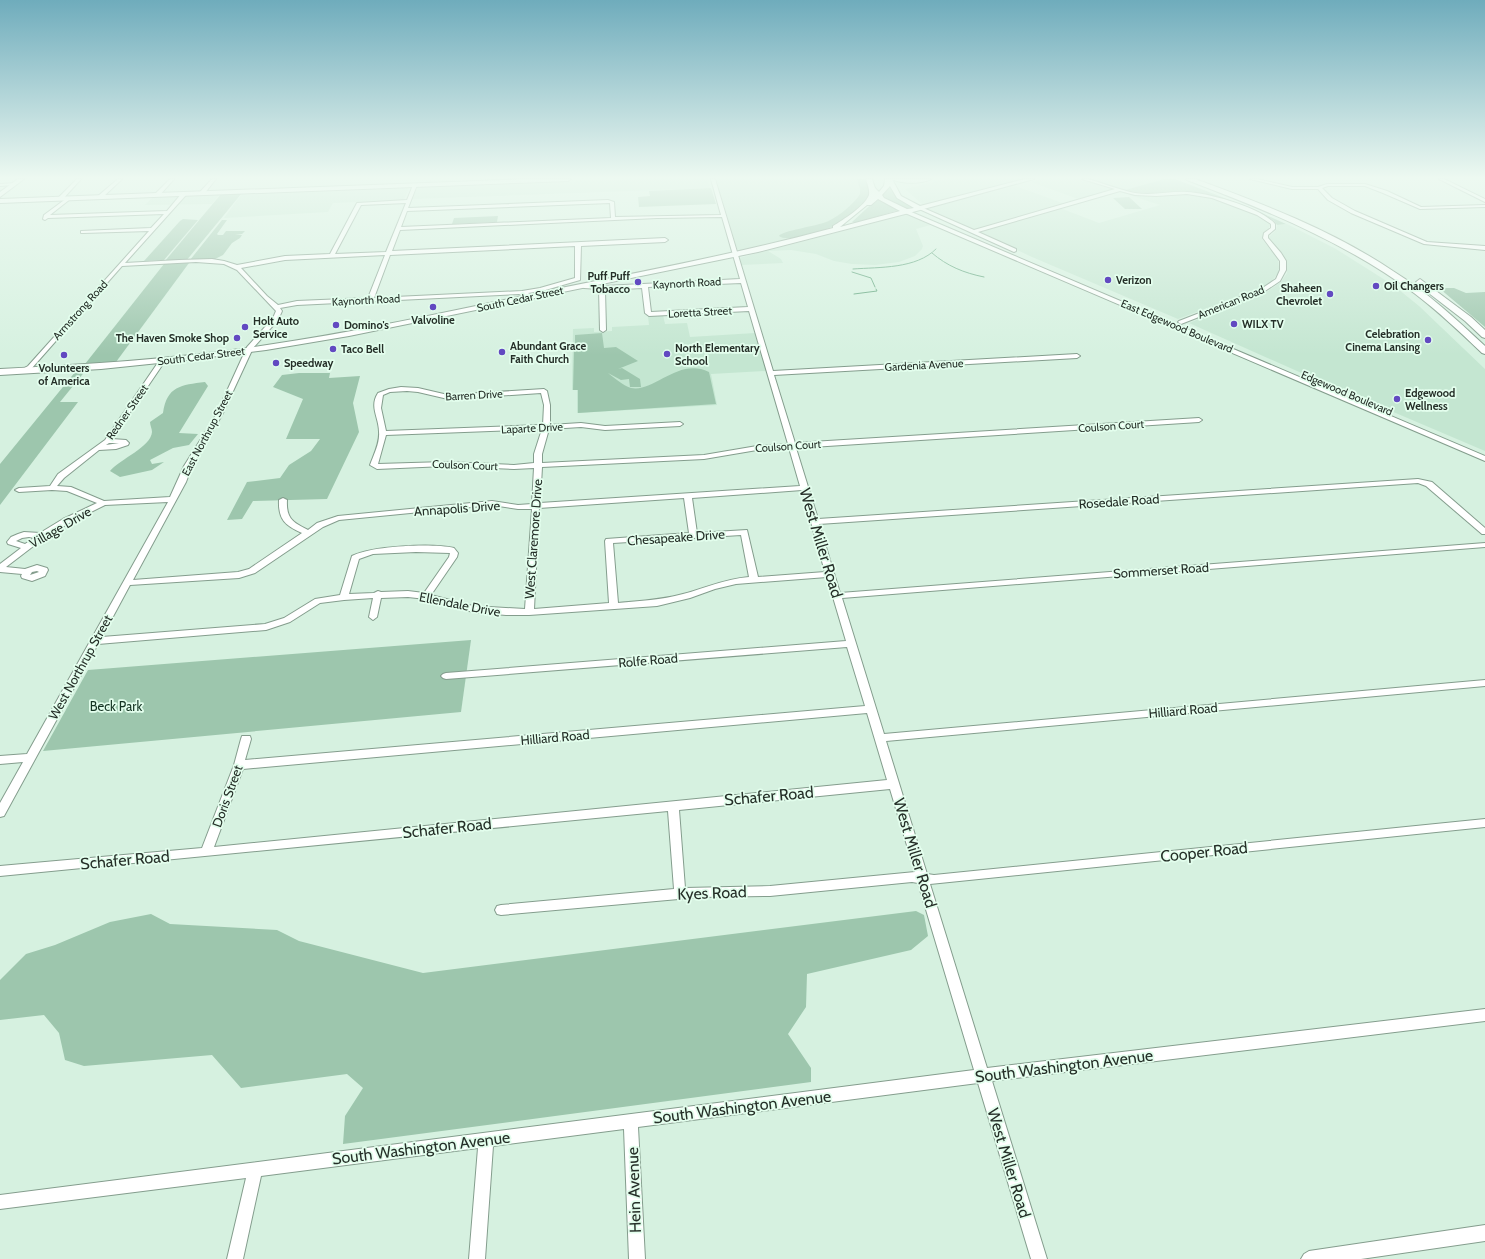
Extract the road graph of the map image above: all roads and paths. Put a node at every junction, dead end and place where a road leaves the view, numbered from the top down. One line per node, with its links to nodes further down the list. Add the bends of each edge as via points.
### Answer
1 (144, 238): 26 (street, Armstrong Road)
2 (341, 238): 23 (street)
3 (394, 238): 20 (street)
4 (730, 238): 21 (street, West Miller Road)
5 (806, 238): 21 (main road, South Cedar Street)
6 (968, 238): 17 (street, East Edgewood Boulevard)
7 (970, 238): 14 (street, via 984,243 992,244)
8 (987, 238): 14 (street)
9 (1265, 238): 42 (street, American Road, via 1280,254 1283,263 1282,273 1277,281 1263,290)
10 (1329, 238): 49 (highway, via 1367,257 1417,291)
11 (1344, 238): 46 (highway, via 1408,274)
12 (1414, 238): 16 (street, via 1426,243)
13 (665, 240): 15 (street)
14 (994, 241): 19 (street)
15 (578, 244): 20 (street); 34 (street, Kaynorth Road, via 578,279)
16 (1485, 248)
17 (995, 249): 18 (street, East Edgewood Boulevard); 24 (street, via 1003,247)
18 (1003, 252): 25 (street, via 1030,261); 29 (street, East Edgewood Boulevard)
19 (1018, 252)
20 (388, 253): 23 (street); 37 (street)
21 (735, 255): 28 (street, West Miller Road); 30 (main road, South Cedar Street)
22 (1024, 255): 24 (street, East Edgewood Boulevard)
23 (332, 256): 27 (street, via 280,258)
24 (1030, 258): 25 (street, East Edgewood Boulevard)
25 (1037, 260): 33 (street, East Edgewood Boulevard)
26 (120, 265): 27 (street, via 217,261 227,262); 55 (street, Armstrong Road, via 30,367)
27 (236, 267): 39 (street, via 266,299)
28 (742, 281): 31 (street, Kaynorth Road); 40 (street, West Miller Road)
29 (1071, 281): 33 (street, via 1100,292); 36 (street, East Edgewood Boulevard)
30 (584, 286): 32 (street, Kaynorth Road); 35 (main road, South Cedar Street)
31 (645, 286): 32 (street, Kaynorth Road); 40 (street, Loretta Street, via 648,314)
32 (602, 288): 43 (street)
33 (1108, 291): 38 (street, East Edgewood Boulevard)
34 (524, 292): 35 (street); 37 (street, Kaynorth Road)
35 (533, 297): 48 (main road, South Cedar Street, via 343,335)
36 (1111, 298): 41 (street, via 1120,298); 42 (street, East Edgewood Boulevard)
37 (370, 300): 39 (street, Kaynorth Road, via 297,303)
38 (1142, 306)
39 (278, 307): 48 (street, East Northrup Street, via 276,319)
40 (751, 309): 57 (street, West Miller Road)
41 (1163, 314)
42 (1179, 323): 44 (street, East Edgewood Boulevard); 50 (street, East Edgewood Boulevard); 53 (street, Edgewood Boulevard, via 1189,330 1225,345 1230,343)
43 (603, 330)
44 (1202, 331)
45 (1209, 334): 47 (street, East Edgewood Boulevard)
46 (1485, 334)
47 (1223, 340)
48 (248, 350): 52 (main road, South Cedar Street); 77 (street, East Northrup Street, via 219,415 188,466)
49 (1485, 351)
50 (1239, 353): 53 (street, via 1244,351); 54 (street, East Edgewood Boulevard)
51 (1078, 356): 57 (street, Gardenia Avenue)
52 (160, 361): 55 (main road, South Cedar Street); 66 (street, Redner Street)
53 (1273, 362): 58 (street, Edgewood Boulevard)
54 (1262, 363): 58 (street, via 1290,373); 60 (street, East Edgewood Boulevard)
55 (23, 371): 56 (main road, South Cedar Street)
56 (0, 372)
57 (770, 373): 67 (street, West Miller Road)
58 (1298, 373): 64 (street, Edgewood Boulevard)
59 (544, 391): 63 (street, West Claremore Drive, via 547,405); 65 (street, Barren Drive, via 448,397 414,390 382,393 378,395 376,404)
60 (1379, 413): 64 (street, via 1419,428); 69 (street, East Edgewood Boulevard)
61 (1199, 420): 67 (street, Coulson Court)
62 (680, 424): 63 (street, Laparte Drive, via 605,428 581,425)
63 (546, 427): 65 (street, Laparte Drive); 72 (street, West Claremore Drive, via 538,454)
64 (1431, 429): 70 (street, Edgewood Boulevard)
65 (383, 433): 72 (street, Coulson Court, via 374,465 377,466)
66 (107, 441): 68 (street, Redner Street); 68 (street, via 125,443 116,447)
67 (792, 446): 72 (street, Coulson Court, via 749,449 704,457); 74 (street, West Miller Road)
68 (99, 448): 73 (street, Redner Street, via 70,468)
69 (1459, 448): 70 (street, via 1464,446); 71 (street, East Edgewood Boulevard)
70 (1485, 453)
71 (1485, 459)
72 (538, 465): 80 (street, West Claremore Drive)
73 (52, 488): 75 (street); 79 (street, via 68,489)
74 (804, 488): 76 (street, Annapolis Drive); 82 (street, West Miller Road)
75 (19, 490)
76 (688, 496): 80 (street, Annapolis Drive); 85 (street)
77 (173, 499): 79 (street); 81 (street, East Northrup Street)
78 (283, 500): 84 (street, via 283,513 288,522)
79 (103, 503): 86 (street, Village Drive, via 66,520)
80 (536, 506): 84 (street, Annapolis Drive, via 518,507 492,503 348,516 329,521); 99 (street, West Claremore Drive)
81 (161, 522): 93 (street, West Northrup Street)
82 (815, 522): 83 (street, Rosedale Road, via 1423,481 1430,484); 91 (street, West Miller Road)
83 (1485, 532)
84 (308, 533): 93 (street, Annapolis Drive, via 252,572)
85 (693, 535): 92 (street, Chesapeake Drive, via 744,532); 98 (street, Chesapeake Drive, via 609,542)
86 (41, 536): 88 (street, Village Drive); 88 (street, via 22,535 11,542)
87 (1485, 545): 96 (street, Sommerset Road)
88 (26, 547): 89 (street, Village Drive)
89 (0, 569): 90 (street)
90 (27, 572)
91 (830, 574): 92 (street, Ellendale Drive); 96 (street, West Miller Road)
92 (754, 580): 98 (street, Ellendale Drive, via 722,583 674,600)
93 (127, 583): 101 (street, West Northrup Street)
94 (378, 594): 95 (street, Ellendale Drive); 97 (street, Ellendale Drive); 100 (street)
95 (426, 596): 97 (street, via 453,557 451,550 362,553 355,558); 99 (street, Ellendale Drive, via 473,609)
96 (837, 596): 102 (street, West Miller Road)
97 (344, 597): 101 (street, Ellendale Drive, via 318,601 287,620 266,627)
98 (614, 606): 99 (street, Ellendale Drive)
99 (528, 612)
100 (373, 617)
101 (94, 642): 108 (street, West Northrup Street)
102 (851, 644): 103 (street, Rolfe Road); 105 (street, West Miller Road)
103 (446, 676)
104 (1485, 683): 106 (street, Hilliard Road)
105 (871, 709): 106 (street, West Miller Road); 110 (street, Hilliard Road)
106 (880, 738): 111 (street, West Miller Road)
107 (246, 739): 110 (street, Doris Street)
108 (30, 758): 109 (street); 113 (street, West Northrup Street)
109 (0, 760)
110 (238, 765): 115 (street, Doris Street)
111 (894, 784): 112 (street, Schafer Road); 117 (street, West Miller Road)
112 (673, 805): 115 (street, Schafer Road); 118 (street)
113 (0, 813)
114 (1485, 822): 117 (street, Cooper Road, via 934,880)
115 (206, 852): 116 (street, Schafer Road)
116 (0, 871)
117 (923, 878): 118 (street, Kyes Road, via 770,891); 121 (street, West Miller Road)
118 (680, 894): 119 (street, Kyes Road)
119 (501, 910)
120 (1485, 1015): 121 (street, South Washington Avenue)
121 (982, 1076): 122 (street, South Washington Avenue); 130 (street, West Miller Road)
122 (631, 1121): 123 (street, South Washington Avenue); 129 (street, Hein Avenue)
123 (486, 1140): 124 (street, South Washington Avenue); 128 (street)
124 (256, 1169): 125 (street, South Washington Avenue); 127 (street)
125 (0, 1202)
126 (1485, 1233): 131 (street)
127 (235, 1259)
128 (477, 1259)
129 (637, 1259)
130 (1039, 1259)
131 (1309, 1259)

